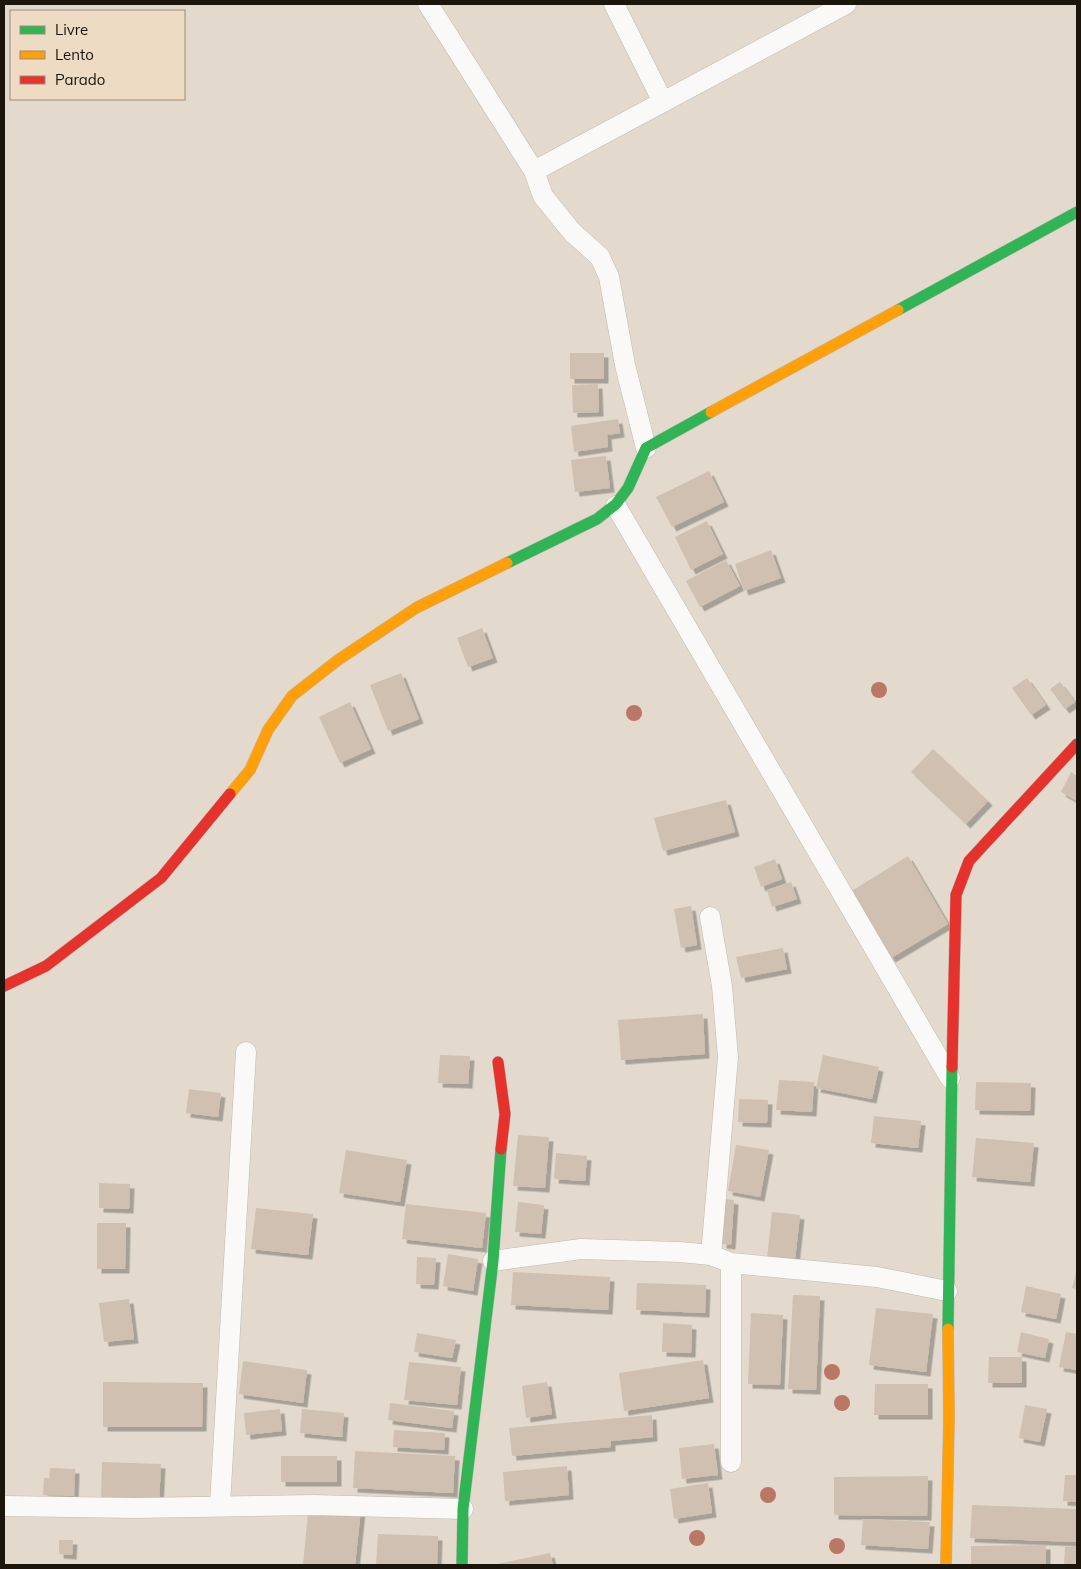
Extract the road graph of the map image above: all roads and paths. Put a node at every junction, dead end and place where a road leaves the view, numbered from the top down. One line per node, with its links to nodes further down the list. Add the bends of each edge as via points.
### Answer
1 (428, 4): 5 (street)
2 (614, 4): 4 (street)
3 (846, 4): 4 (street)
4 (662, 102): 5 (street)
5 (534, 171): 7 (street, via 543,196 572,232 600,256 610,277 625,365)
6 (1077, 212): 7 (street)
7 (646, 448): 8 (street, via 632,486)
8 (616, 506): 11 (street, via 597,519 416,608 338,660 300,690 276,717 250,770 161,878 46,966); 14 (street)
9 (1077, 744): 14 (street, via 969,861 956,895)
10 (710, 917): 15 (street, via 722,986 728,1057)
11 (4, 986)
12 (246, 1052): 20 (street)
13 (498, 1062): 16 (street, via 505,1114)
14 (950, 1078): 18 (street)
15 (711, 1255): 16 (street, via 580,1249); 17 (street)
16 (493, 1261): 22 (street)
17 (731, 1262): 18 (street, via 877,1277); 19 (street)
18 (947, 1291): 24 (street)
19 (731, 1462)
20 (220, 1505): 21 (street, via 135,1508); 22 (street)
21 (4, 1506)
22 (463, 1509): 23 (street)
23 (462, 1565)
24 (946, 1565)

